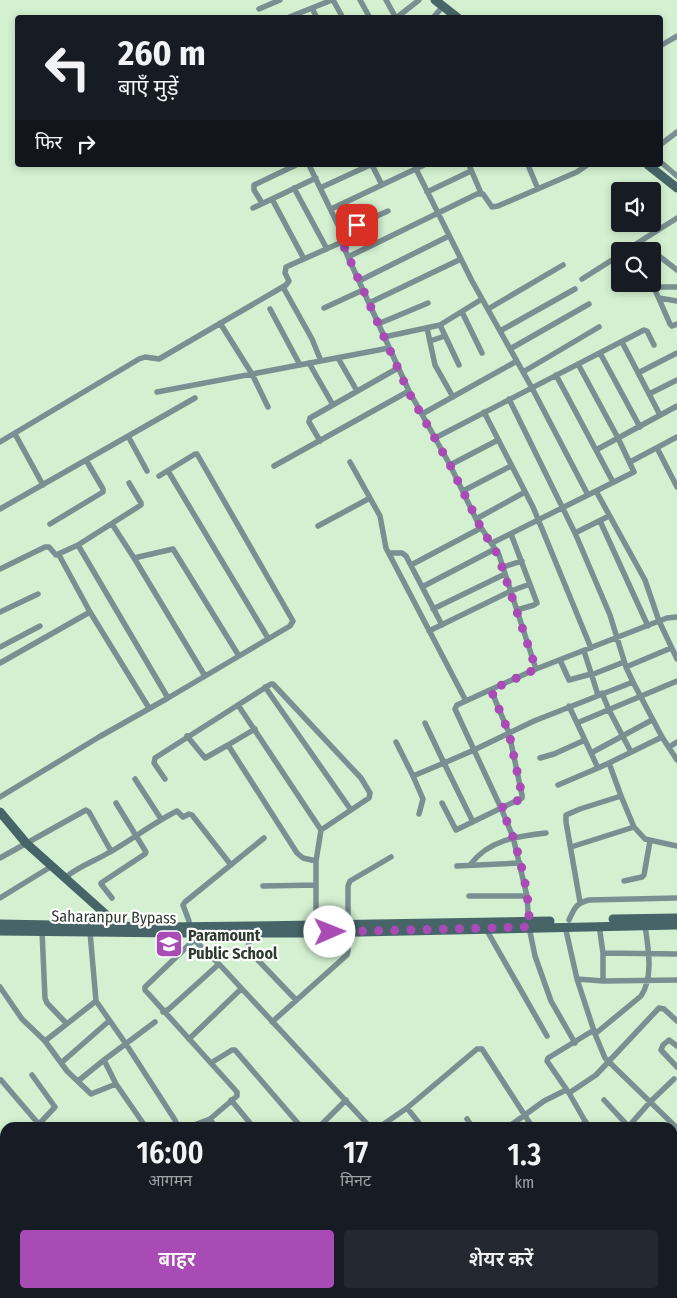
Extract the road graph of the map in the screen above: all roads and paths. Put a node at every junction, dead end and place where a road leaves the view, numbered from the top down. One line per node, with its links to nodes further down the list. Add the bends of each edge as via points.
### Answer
1 (280, 0): 8 (street)
2 (333, 0): 7 (street); 11 (street)
3 (360, 0): 12 (street)
4 (386, 0): 13 (street)
5 (419, 0): 14 (street)
6 (439, 3): 15 (street); 16 (main road)
7 (312, 8): 9 (street); 10 (street)
8 (259, 9)
9 (294, 15)
10 (316, 15)
11 (341, 15)
12 (368, 15)
13 (394, 15)
14 (400, 15)
15 (434, 15)
16 (454, 15)
17 (677, 36): 18 (street)
18 (663, 44)
19 (677, 132): 20 (street)
20 (663, 143)
21 (292, 167): 41 (street, via 254,185)
22 (310, 167): 32 (street)
23 (366, 167): 35 (street)
24 (373, 167): 33 (street)
25 (420, 167): 30 (street)
26 (529, 167): 37 (street)
27 (584, 167): 37 (street)
28 (660, 167): 31 (street); 36 (main road)
29 (470, 168): 38 (street); 39 (street)
30 (416, 169): 33 (street); 38 (street)
31 (677, 176)
32 (316, 178): 34 (street); 35 (street)
33 (382, 185): 43 (street)
34 (294, 188): 40 (street); 51 (street)
35 (320, 188): 43 (street)
36 (677, 188)
37 (538, 189): 39 (street, via 495,207)
38 (427, 192): 45 (street)
39 (481, 193): 45 (street)
40 (272, 199): 41 (street); 54 (street)
41 (262, 203): 42 (street)
42 (253, 208)
43 (331, 210): 47 (street)
44 (388, 211): 47 (street)
45 (438, 214): 48 (street); 52 (street)
46 (677, 218): 50 (street)
47 (342, 232): 49 (street)
48 (449, 236): 55 (street); 60 (street)
49 (342, 242): 51 (street); 52 (street)
50 (639, 242)
51 (327, 249): 54 (street)
52 (348, 256): 60 (street)
53 (661, 258): 58 (street)
54 (304, 259): 62 (street, via 285,269 289,281)
55 (461, 259): 68 (street); 70 (street)
56 (611, 260): 59 (street)
57 (563, 265): 74 (street)
58 (677, 270)
59 (582, 279)
60 (359, 281): 65 (street)
61 (661, 286): 63 (street)
62 (283, 287): 77 (street); 95 (street)
63 (677, 287)
64 (575, 289): 83 (street)
65 (363, 290): 70 (street); 73 (street)
66 (656, 292): 67 (street)
67 (659, 298): 69 (street); 80 (street, via 671,326)
68 (482, 300): 74 (street); 76 (street)
69 (677, 301)
70 (369, 303): 78 (street)
71 (428, 303): 78 (street)
72 (589, 304): 90 (street)
73 (324, 308)
74 (488, 308): 83 (street)
75 (270, 309): 100 (street)
76 (462, 312): 79 (street); 91 (street)
77 (220, 323): 104 (street); 122 (street, via 159,359 140,359)
78 (378, 324): 85 (street)
79 (440, 324): 82 (street); 84 (street)
80 (677, 324)
81 (599, 327): 102 (street)
82 (427, 328): 85 (street); 86 (street)
83 (500, 331): 90 (street)
84 (445, 336): 86 (street); 98 (street)
85 (384, 337): 89 (street)
86 (430, 341): 112 (street, via 435,365)
87 (622, 342): 88 (street, via 646,330); 92 (street); 103 (street)
88 (654, 345)
89 (389, 348): 94 (street); 101 (street)
90 (510, 349): 96 (street)
91 (482, 353)
92 (600, 353): 99 (street); 121 (street)
93 (677, 353): 103 (street)
94 (338, 358): 95 (street); 108 (street)
95 (321, 361): 97 (street)
96 (517, 361): 102 (street); 112 (street)
97 (309, 363): 100 (street); 115 (street)
98 (458, 364)
99 (578, 364): 105 (street); 126 (street)
100 (300, 365): 104 (street)
101 (398, 368): 108 (street); 109 (street)
102 (523, 372): 107 (street)
103 (638, 373): 111 (street)
104 (252, 374): 110 (street); 117 (street)
105 (556, 375): 107 (street); 131 (street)
106 (677, 380): 111 (street)
107 (532, 388): 114 (street); 148 (street)
108 (357, 391): 115 (street)
109 (408, 391): 119 (street); 127 (street)
110 (157, 392)
111 (649, 394): 120 (street)
112 (453, 396): 119 (street)
113 (196, 398): 123 (street)
114 (509, 399): 118 (street); 150 (street)
115 (333, 405): 127 (street, via 309,420)
116 (677, 406): 120 (street)
117 (268, 407)
118 (484, 412): 125 (street); 128 (street)
119 (422, 414): 125 (street)
120 (660, 415): 121 (street)
121 (640, 427): 126 (street)
122 (15, 434): 129 (street); 143 (street)
123 (128, 436): 132 (street); 138 (street)
124 (677, 437): 130 (street)
125 (434, 438): 135 (street)
126 (618, 438): 131 (street); 134 (street)
127 (320, 440): 136 (street)
128 (498, 440): 135 (street); 137 (street)
129 (0, 442)
130 (657, 448): 134 (street); 144 (street)
131 (596, 450): 141 (street)
132 (86, 460): 143 (street); 156 (street, via 103,492)
133 (350, 462): 149 (street)
134 (630, 462): 141 (street, via 634,472)
135 (450, 465): 145 (street)
136 (274, 466)
137 (511, 466): 145 (street); 147 (street)
138 (147, 471)
139 (168, 471): 140 (street); 185 (street); 185 (street, via 195,454 199,457 292,621 290,626)
140 (159, 476)
141 (613, 482): 146 (street)
142 (129, 483): 157 (street, via 141,506)
143 (43, 484): 151 (street)
144 (677, 487)
145 (463, 491): 153 (street)
146 (596, 491): 148 (street); 152 (street)
147 (525, 492): 153 (street); 154 (street)
148 (588, 495): 150 (street)
149 (370, 498): 158 (street); 164 (street, via 382,521 384,544)
150 (562, 507): 154 (street); 160 (street)
151 (0, 509)
152 (610, 516): 155 (street); 180 (street, via 645,580)
153 (476, 519): 159 (street)
154 (538, 520): 161 (street); 188 (street)
155 (600, 521): 160 (street); 183 (street)
156 (50, 524)
157 (112, 524): 162 (street); 166 (street)
158 (318, 526)
159 (481, 528): 163 (street); 168 (street)
160 (575, 533): 186 (street)
161 (511, 534): 163 (street); 167 (street)
162 (78, 545): 165 (street); 205 (street)
163 (494, 546): 170 (street); 172 (street)
164 (389, 553): 168 (street, via 404,554); 184 (street)
165 (59, 555): 169 (street, via 45,547); 178 (street)
166 (134, 558): 191 (street, via 173,549); 198 (street)
167 (522, 561): 170 (street); 171 (street)
168 (411, 565): 172 (street)
169 (0, 569)
170 (504, 570): 173 (street); 175 (street)
171 (530, 584): 173 (street); 176 (street, via 537,603)
172 (422, 587): 175 (street)
173 (511, 592): 176 (street); 181 (street)
174 (38, 594): 177 (street)
175 (433, 609): 181 (street)
176 (517, 610): 196 (street)
177 (0, 612)
178 (90, 612): 194 (street); 209 (street)
179 (677, 617): 180 (street)
180 (659, 621): 183 (street); 189 (street)
181 (442, 625): 184 (street)
182 (40, 626): 187 (street)
183 (648, 626): 186 (street)
184 (429, 631): 206 (street)
185 (268, 638): 191 (street)
186 (617, 638): 188 (street); 195 (street)
187 (0, 647)
188 (591, 648): 190 (street)
189 (671, 648): 192 (street); 195 (street)
190 (584, 651): 193 (street); 197 (street)
191 (239, 656): 198 (street)
192 (677, 659)
193 (560, 660): 196 (street); 197 (street, via 569,680)
194 (0, 663)
195 (625, 665): 197 (street); 200 (street)
196 (536, 669): 202 (street)
197 (591, 674): 203 (street)
198 (205, 676): 205 (street)
199 (677, 681): 204 (street)
200 (633, 682): 203 (street); 204 (street)
201 (265, 688): 207 (street); 241 (street); 241 (street, via 270,684 276,686 361,778 370,796)
202 (491, 690): 206 (street); 215 (street)
203 (600, 694): 208 (street); 210 (street)
204 (641, 697): 210 (street); 211 (street)
205 (168, 698): 209 (street)
206 (466, 701): 224 (street, via 457,704 455,709)
207 (238, 705): 214 (street); 216 (street)
208 (569, 706): 213 (street); 215 (street)
209 (149, 708): 237 (street)
210 (609, 710): 213 (street); 217 (street)
211 (652, 720): 217 (street); 218 (street)
212 (425, 723): 229 (street)
213 (577, 723): 219 (street)
214 (255, 730): 222 (street); 247 (street)
215 (509, 733): 224 (street); 240 (street, via 522,796)
216 (187, 736): 222 (street, via 204,758); 234 (street, via 154,759)
217 (622, 736): 225 (street); 226 (street)
218 (662, 737): 223 (street); 225 (street)
219 (584, 740): 226 (street); 227 (street)
220 (396, 742): 232 (street)
221 (677, 742): 223 (street)
222 (228, 745): 259 (street, via 297,853)
223 (669, 747): 228 (street)
224 (474, 750): 229 (street); 240 (street)
225 (631, 752): 230 (street)
226 (591, 753): 231 (street)
227 (540, 758)
228 (677, 760)
229 (444, 763): 232 (street); 245 (street)
230 (610, 763): 231 (street); 236 (street)
231 (598, 768): 235 (street)
232 (413, 776): 242 (street, via 423,799)
233 (135, 779): 244 (street)
234 (165, 779)
235 (558, 785)
236 (621, 796): 246 (street); 255 (street, via 567,814)
237 (0, 797)
238 (116, 803): 249 (street)
239 (442, 803): 245 (street, via 455,830)
240 (501, 808): 245 (street); 250 (street)
241 (351, 810): 247 (street)
242 (419, 814)
243 (2, 818): 253 (main road)
244 (161, 819): 249 (street); 261 (street, via 177,811 183,817 192,815)
245 (473, 822)
246 (634, 827): 252 (street); 255 (street)
247 (321, 830): 259 (street)
248 (546, 833): 250 (street)
249 (135, 835): 256 (street); 272 (street, via 145,854 100,884)
250 (513, 837): 260 (street); 262 (street, via 496,844)
251 (264, 838): 261 (street)
252 (650, 841): 254 (street); 266 (street, via 644,875)
253 (26, 843): 256 (street, via 86,810); 258 (street); 263 (main road)
254 (677, 846)
255 (571, 847): 274 (street)
256 (112, 851): 265 (street)
257 (391, 857): 285 (street, via 350,881)
258 (0, 858)
259 (316, 861): 267 (street)
260 (520, 863): 262 (street); 270 (street)
261 (231, 865): 290 (street, via 183,904)
262 (470, 865): 264 (street)
263 (52, 866): 265 (main road); 271 (street)
264 (457, 866)
265 (66, 877): 283 (main road, via 112,920)
266 (624, 881)
267 (316, 885): 268 (street); 281 (street)
268 (263, 886)
269 (469, 896): 270 (street)
270 (527, 896): 278 (street)
271 (0, 898)
272 (112, 898)
273 (677, 898): 274 (street)
274 (580, 902): 276 (street)
275 (677, 918): 276 (main road)
276 (567, 923): 278 (main road, Saharanpur Bypass); 282 (main road, Saharanpur Bypass); 296 (street)
277 (0, 924): 283 (main road)
278 (529, 924): 285 (main road); 286 (main road, Saharanpur Bypass); 314 (street, via 535,956 551,1001)
279 (645, 925): 280 (main road, Saharanpur Bypass); 282 (main road, Saharanpur Bypass); 293 (street)
280 (677, 925)
281 (316, 926): 284 (main road); 290 (main road)
282 (599, 926): 292 (street)
283 (115, 929): 289 (main road, Saharanpur Bypass); 290 (main road, Saharanpur Bypass)
284 (330, 929): 285 (main road, Saharanpur Bypass); 291 (main road, Saharanpur Bypass)
285 (348, 929): 286 (main road, Saharanpur Bypass); 302 (street, via 347,955)
286 (486, 929): 311 (street)
287 (0, 931): 288 (main road, Saharanpur Bypass)
288 (42, 931): 289 (main road, Saharanpur Bypass); 309 (street, via 45,998)
289 (90, 932): 303 (street)
290 (189, 932): 291 (main road, Saharanpur Bypass); 295 (street); 304 (street, via 145,987)
291 (244, 933): 302 (street, via 254,956)
292 (603, 953): 293 (street); 299 (street)
293 (648, 954): 294 (street); 297 (street)
294 (677, 954)
295 (219, 964): 301 (street); 304 (street)
296 (577, 979): 299 (street); 310 (street)
297 (647, 980): 298 (street); 299 (street); 310 (street, via 641,996)
298 (677, 980)
299 (603, 981)
300 (0, 987): 313 (street, via 22,1019)
301 (241, 989): 308 (street); 312 (street)
302 (296, 1000): 308 (street)
303 (96, 1001): 305 (street); 309 (street)
304 (163, 1012): 312 (street)
305 (109, 1021): 315 (street); 318 (street)
306 (677, 1021): 320 (street, via 661,1007)
307 (155, 1022): 315 (street)
308 (272, 1022): 329 (street)
309 (66, 1024): 313 (street)
310 (595, 1032): 314 (street); 320 (street)
311 (547, 1036)
312 (188, 1039): 319 (street)
313 (45, 1041): 318 (street)
314 (575, 1043): 327 (street, via 547,1059)
315 (126, 1044): 317 (street); 339 (street)
316 (676, 1044): 321 (street, via 669,1040 661,1050)
317 (104, 1060): 325 (street); 326 (street)
318 (61, 1063): 325 (street)
319 (211, 1063): 328 (street, via 238,1092); 343 (street, via 235,1050)
320 (609, 1063): 327 (street); 331 (street)
321 (677, 1067)
322 (32, 1075): 337 (street, via 55,1107)
323 (674, 1079): 331 (street)
324 (2, 1080): 336 (street)
325 (78, 1081): 326 (street, via 91,1094)
326 (116, 1084): 338 (street)
327 (568, 1092): 333 (street, via 544,1101); 351 (street)
328 (231, 1100): 334 (street); 342 (street)
329 (346, 1100): 344 (street); 345 (street)
330 (604, 1100): 352 (street)
331 (650, 1102): 353 (street); 354 (street)
332 (407, 1108): 333 (street, via 482,1049); 346 (street); 347 (street)
333 (525, 1115): 349 (street); 350 (street)
334 (210, 1118): 340 (street); 341 (street)
335 (468, 1119): 348 (street)
336 (37, 1122)
337 (43, 1122)
338 (142, 1122)
339 (176, 1122)
340 (200, 1122)
341 (212, 1122)
342 (249, 1122)
343 (297, 1122)
344 (324, 1122)
345 (366, 1122)
346 (387, 1122)
347 (418, 1122)
348 (470, 1122)
349 (515, 1122)
350 (529, 1122)
351 (585, 1122)
352 (625, 1122)
353 (634, 1122)
354 (670, 1122)

